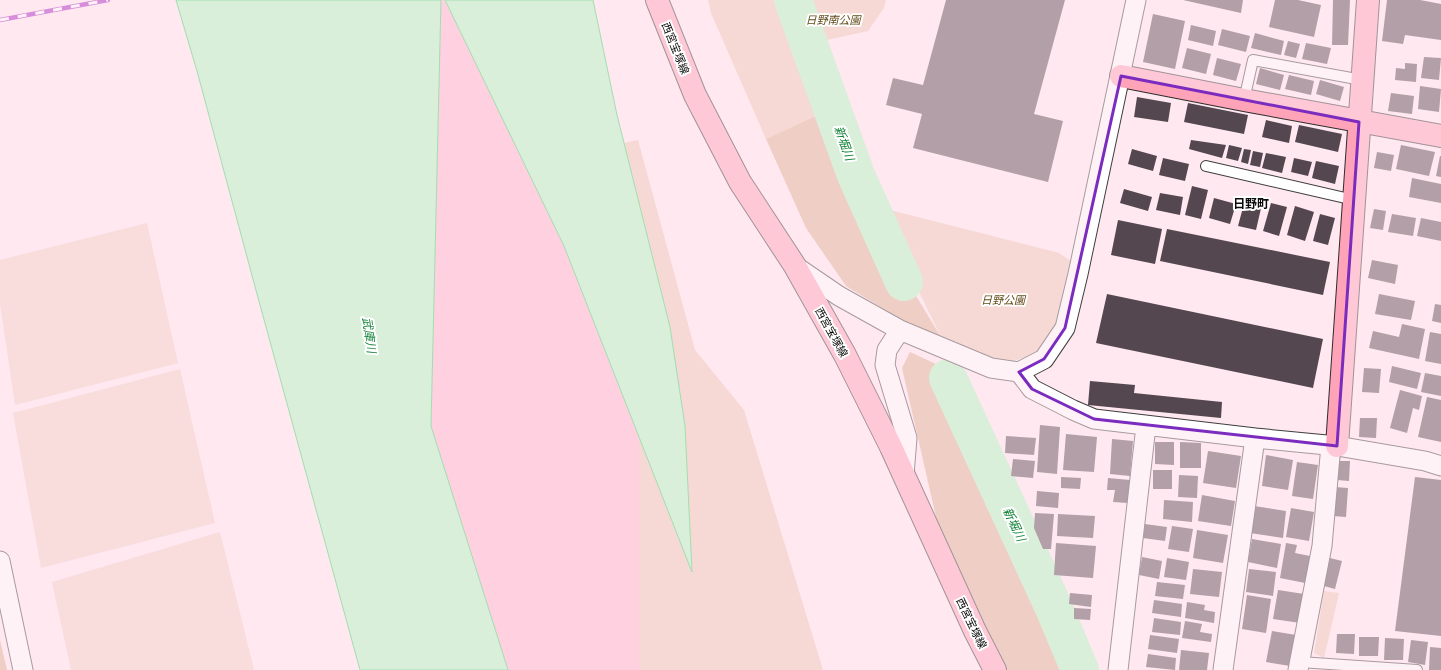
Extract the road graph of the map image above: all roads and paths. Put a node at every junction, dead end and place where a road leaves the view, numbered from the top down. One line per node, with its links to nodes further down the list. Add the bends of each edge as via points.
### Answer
1 (657, 0): 11 (street, 西宮宝塚線, via 702,109 740,182)
2 (1136, 0): 4 (street)
3 (1368, 0): 5 (street)
4 (1121, 76): 6 (street); 13 (street, via 1065,328 1044,359)
5 (1362, 80): 6 (lane, via 1253,60); 7 (street)
6 (1244, 100): 7 (street)
7 (1359, 122): 8 (street); 10 (street)
8 (1441, 136)
9 (1206, 166): 10 (lane)
10 (1354, 200): 16 (street)
11 (795, 266): 12 (street, via 839,296); 18 (street, 西宮宝塚線, via 845,355)
12 (900, 330): 13 (street, via 991,368); 18 (street, via 887,350 885,364 907,438)
13 (1019, 372): 14 (street, via 1032,389 1094,419)
14 (1146, 426): 15 (street); 23 (street)
15 (1255, 438): 16 (street); 24 (street)
16 (1334, 446): 17 (street); 20 (street, via 1322,546)
17 (1441, 466)
18 (904, 475): 22 (street, 西宮宝塚線)
19 (0, 561): 21 (street)
20 (1299, 666): 25 (lane)
21 (23, 670)
22 (995, 670)
23 (1118, 670)
24 (1223, 670)
25 (1417, 670)

